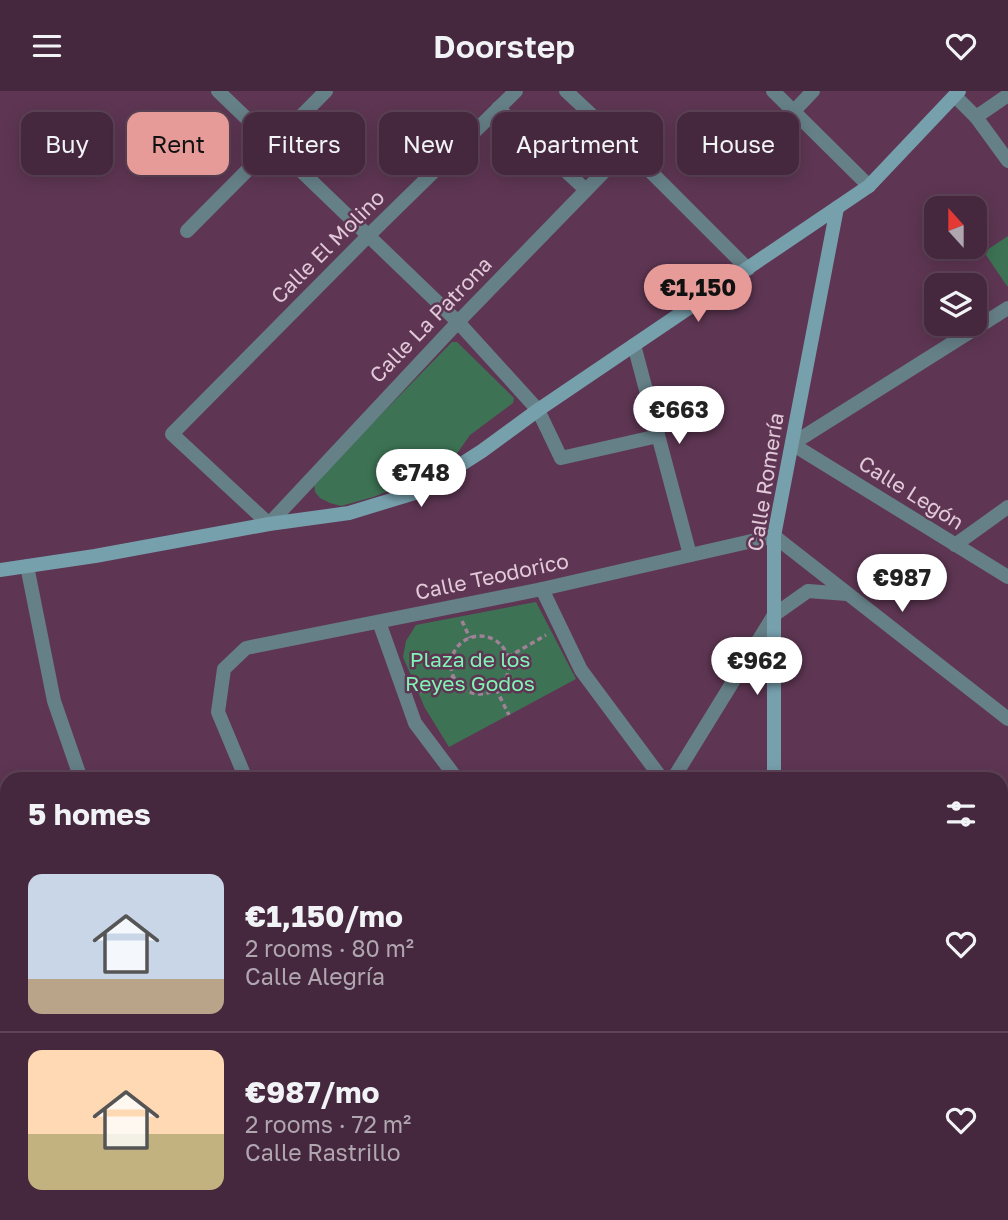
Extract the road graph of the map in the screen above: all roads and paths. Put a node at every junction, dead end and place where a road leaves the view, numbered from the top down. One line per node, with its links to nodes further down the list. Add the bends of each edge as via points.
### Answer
1 (218, 91): 13 (street)
2 (326, 91): 11 (street)
3 (516, 91): 9 (street, Calle El Molino)
4 (566, 91): 12 (street)
5 (773, 91): 10 (street)
6 (813, 91): 10 (street)
7 (957, 94): 14 (street); 20 (main road)
8 (1008, 95): 14 (street)
9 (499, 108): 21 (street); 24 (street, Calle El Molino)
10 (794, 111): 20 (street)
11 (305, 112)
12 (588, 112)
13 (243, 115)
14 (976, 117): 15 (street)
15 (1008, 161)
16 (243, 175): 23 (street)
17 (306, 175): 24 (street)
18 (601, 175): 21 (street, Calle La Patrona)
19 (654, 175): 25 (street)
20 (869, 186): 22 (main road)
21 (586, 190): 27 (street, Calle La Patrona)
22 (837, 208): 25 (main road); 31 (main road, Calle Romería)
23 (187, 231)
24 (368, 236): 27 (street); 33 (street, Calle El Molino, via 172,434)
25 (748, 269): 28 (main road)
26 (1008, 308): 31 (street)
27 (458, 322): 29 (street); 33 (street, Calle La Patrona)
28 (634, 345): 29 (main road); 30 (street)
29 (538, 410): 30 (street, via 561,458); 33 (main road, via 418,492 349,513)
30 (659, 436): 36 (street)
31 (792, 444): 34 (main road, Calle Romería); 35 (street, Calle Legón)
32 (1008, 507): 35 (street)
33 (269, 524): 37 (main road)
34 (774, 536): 36 (street, Calle Teodorico); 41 (street); 42 (main road, Calle Romería)
35 (956, 545): 39 (street, Calle Legón)
36 (690, 555): 40 (street, Calle Teodorico)
37 (27, 566): 38 (main road); 51 (street, via 54,701)
38 (0, 570)
39 (1008, 577)
40 (542, 589): 43 (street, Calle Teodorico); 44 (street)
41 (848, 594): 42 (street, via 808,591); 50 (street)
42 (774, 615): 55 (street); 56 (main road, Calle Romería)
43 (379, 622): 48 (street); 52 (street, Calle Teodorico, via 246,648 224,669 218,712)
44 (560, 628): 45 (path); 54 (street, via 580,670)
45 (509, 657): 46 (path, via 494,639 470,638 453,654); 47 (path, via 505,681)
46 (453, 677): 47 (path, via 467,692 487,694); 48 (path)
47 (496, 689): 49 (path)
48 (406, 697): 53 (street, via 415,723)
49 (509, 715)
50 (1008, 719)
51 (78, 772)
52 (243, 772)
53 (452, 772)
54 (657, 772)
55 (677, 772)
56 (774, 772)

